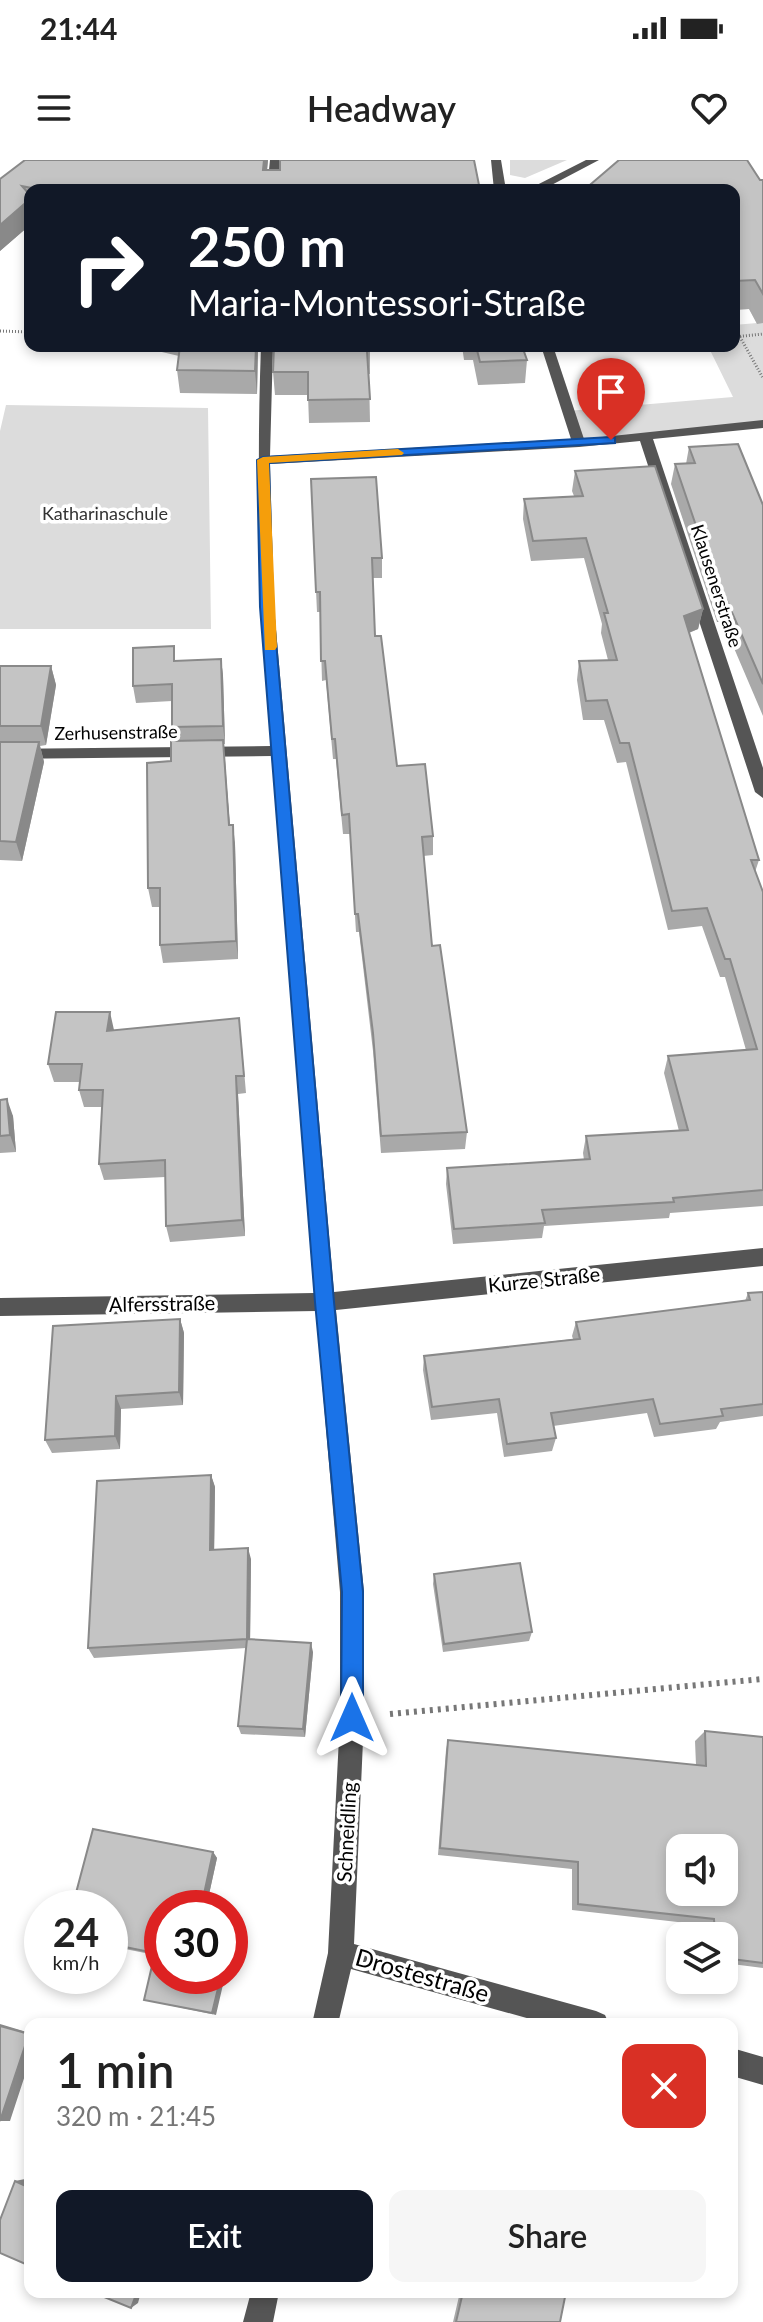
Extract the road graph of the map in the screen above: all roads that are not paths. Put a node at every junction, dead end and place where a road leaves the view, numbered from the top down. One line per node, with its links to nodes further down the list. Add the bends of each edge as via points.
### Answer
1 (275, 160): 4 (street)
2 (496, 160): 5 (street)
3 (594, 160): 6 (street)
4 (273, 184)
5 (499, 184)
6 (545, 184)
7 (267, 352): 12 (street, Schneidling)
8 (549, 352): 11 (street)
9 (763, 424): 10 (street)
10 (646, 438): 11 (street); 15 (street, Klausenerstraße)
11 (579, 443): 12 (street)
12 (263, 460): 13 (street, Schneidling, via 267,607)
13 (280, 751): 14 (street, Zerhusenstraße); 17 (street, Schneidling)
14 (0, 754)
15 (763, 792)
16 (763, 1257): 17 (street, Kurze Straße)
17 (325, 1302): 18 (street, Alfersstraße); 19 (street, Schneidling, via 352,1592)
18 (0, 1307)
19 (341, 1953): 20 (street, Schneidling); 21 (street, Drostestraße)
20 (326, 2018)
21 (574, 2018)
22 (738, 2064): 23 (street)
23 (763, 2071)
24 (264, 2298): 25 (street)
25 (258, 2322)

